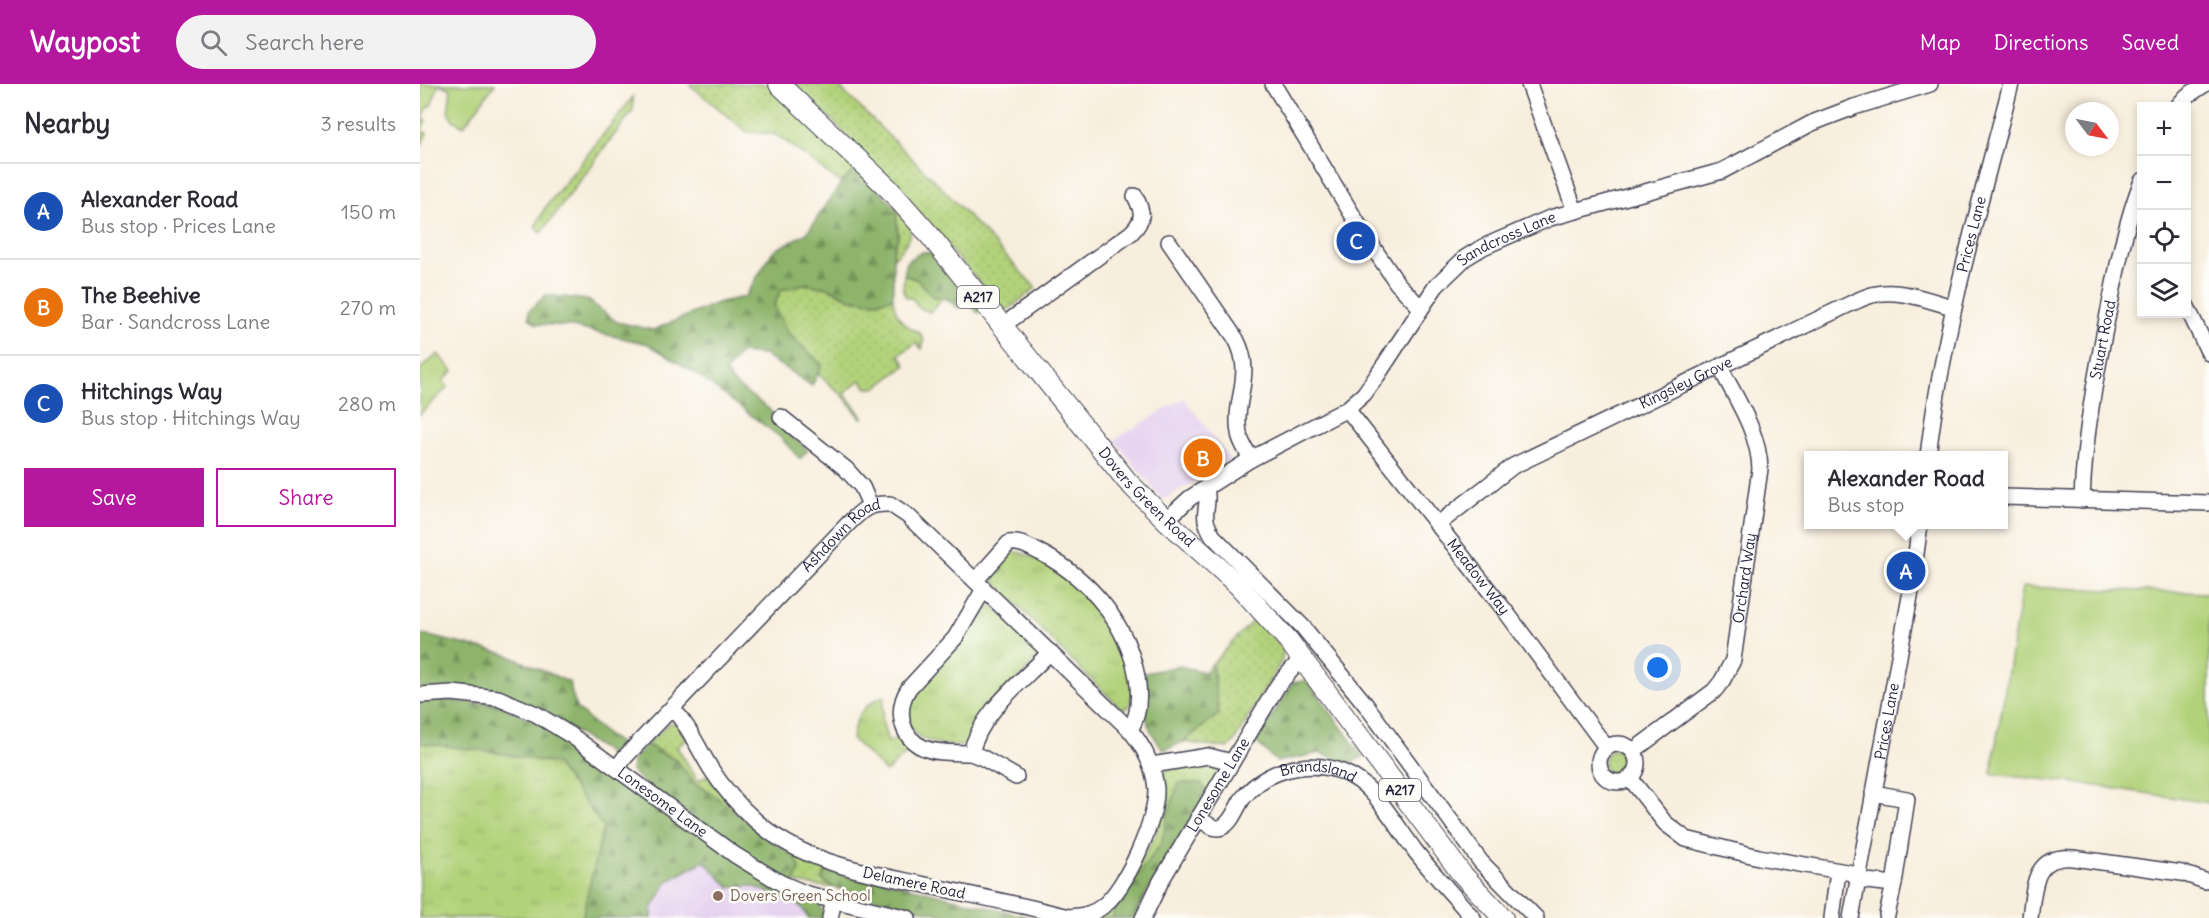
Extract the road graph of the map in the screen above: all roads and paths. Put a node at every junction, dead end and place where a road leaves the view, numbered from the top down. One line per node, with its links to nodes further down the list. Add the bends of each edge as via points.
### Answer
1 (779, 84): 16 (main road, Dovers Green Road / A217, via 889,189)
2 (1273, 84): 14 (street, via 1364,234 1397,283)
3 (1529, 84): 10 (street)
4 (1930, 84): 10 (street, Sandcross Lane, via 1812,123 1722,171)
5 (2011, 84): 13 (street, Prices Lane)
6 (2205, 84): 7 (street)
7 (2182, 102)
8 (1135, 196): 16 (street, via 1142,210 1131,233)
9 (2138, 210): 11 (street, Stuart Road)
10 (1575, 211): 14 (street, Sandcross Lane, via 1515,232 1465,258 1436,286)
11 (2135, 228): 25 (street, Stuart Road, via 2116,271 2083,461)
12 (1169, 242): 22 (street, via 1244,353 1239,435)
13 (1953, 307): 18 (street, Kingsley Grove, via 1888,292 1876,294); 21 (street, Prices Lane)
14 (1421, 308): 19 (street, Sandcross Lane, via 1364,394)
15 (2191, 314): 17 (street)
16 (1002, 326): 28 (main road, Dovers Green Road / A217, via 1100,449)
17 (2209, 352)
18 (1720, 367): 29 (street, Kingsley Grove, via 1513,466); 40 (street, Orchard Way, via 1755,437 1760,456 1733,660 1714,691)
19 (1347, 409): 22 (street, Sandcross Lane); 29 (street, Meadow Way)
20 (781, 417): 27 (street, via 846,469 862,487)
21 (1929, 451)
22 (1251, 459): 23 (street, Sandcross Lane)
23 (1206, 487): 28 (street, Sandcross Lane); 32 (street, Dovers Green Road, via 1205,524 1213,536)
24 (2008, 497): 25 (street)
25 (2082, 500): 26 (street)
26 (2209, 503)
27 (870, 505): 31 (street, Ashdown Road, via 890,504 899,508); 37 (street, Ashdown Road)
28 (1166, 520): 33 (main road, Dovers Green Road / A217, via 1238,585)
29 (1437, 525): 39 (street, Meadow Way)
30 (1919, 529): 47 (street, Prices Lane)
31 (980, 585): 34 (street, Ashdown Road); 38 (street, via 1009,543 1017,542 1051,559 1086,585 1115,620 1133,660 1139,707); 41 (street, via 955,638 909,688 901,707 904,727 917,744 934,751)
32 (1303, 627): 33 (street); 60 (street, Dovers Green Road, via 1366,705 1481,862)
33 (1288, 640): 35 (main road, Dovers Green Road / A217)
34 (1050, 652): 38 (street, Ashdown Road); 41 (street, via 990,713)
35 (1302, 658): 42 (street, Lonesome Lane, via 1278,685); 59 (main road, Dovers Green Road / A217, via 1461,873)
36 (420, 695): 44 (street, Lonesome Lane, via 452,693 498,698 536,714)
37 (672, 708): 43 (street, Delamere Road, via 736,801 780,840 833,864 1068,917 1083,916 1114,896 1144,842 1155,806); 44 (street, Ashdown Road)
38 (1130, 730): 43 (street, Ashdown Road)
39 (1606, 747): 40 (street, via 1621,743); 46 (street, via 1598,763 1602,775 1618,783)
40 (1633, 751): 46 (street, via 1637,765)
41 (971, 753): 45 (street)
42 (1232, 762): 43 (street, via 1208,756); 48 (street, Lonesome Lane)
43 (1152, 765)
44 (617, 768): 53 (street, Lonesome Lane, via 735,855 781,883)
45 (1016, 777)
46 (1630, 778): 49 (street, via 1665,823 1686,839)
47 (1873, 793): 50 (street, Prices Lane); 51 (street, via 1907,799)
48 (1198, 818): 57 (street, Lonesome Lane); 58 (street, Brandsland, via 1214,828 1222,828 1243,798 1267,776 1299,768 1328,767 1368,788 1418,855)
49 (1838, 871): 50 (street); 61 (street)
50 (1857, 877): 51 (street); 62 (street, Prices Lane)
51 (1894, 884): 54 (street)
52 (2208, 886): 63 (street, via 2182,873 2057,858 2037,876)
53 (834, 900): 55 (street); 56 (street, Lonesome Lane)
54 (1887, 915)
55 (830, 918)
56 (908, 918)
57 (1143, 918)
58 (1473, 918)
59 (1503, 918)
60 (1536, 918)
61 (1832, 918)
62 (1851, 918)
63 (2030, 918)

